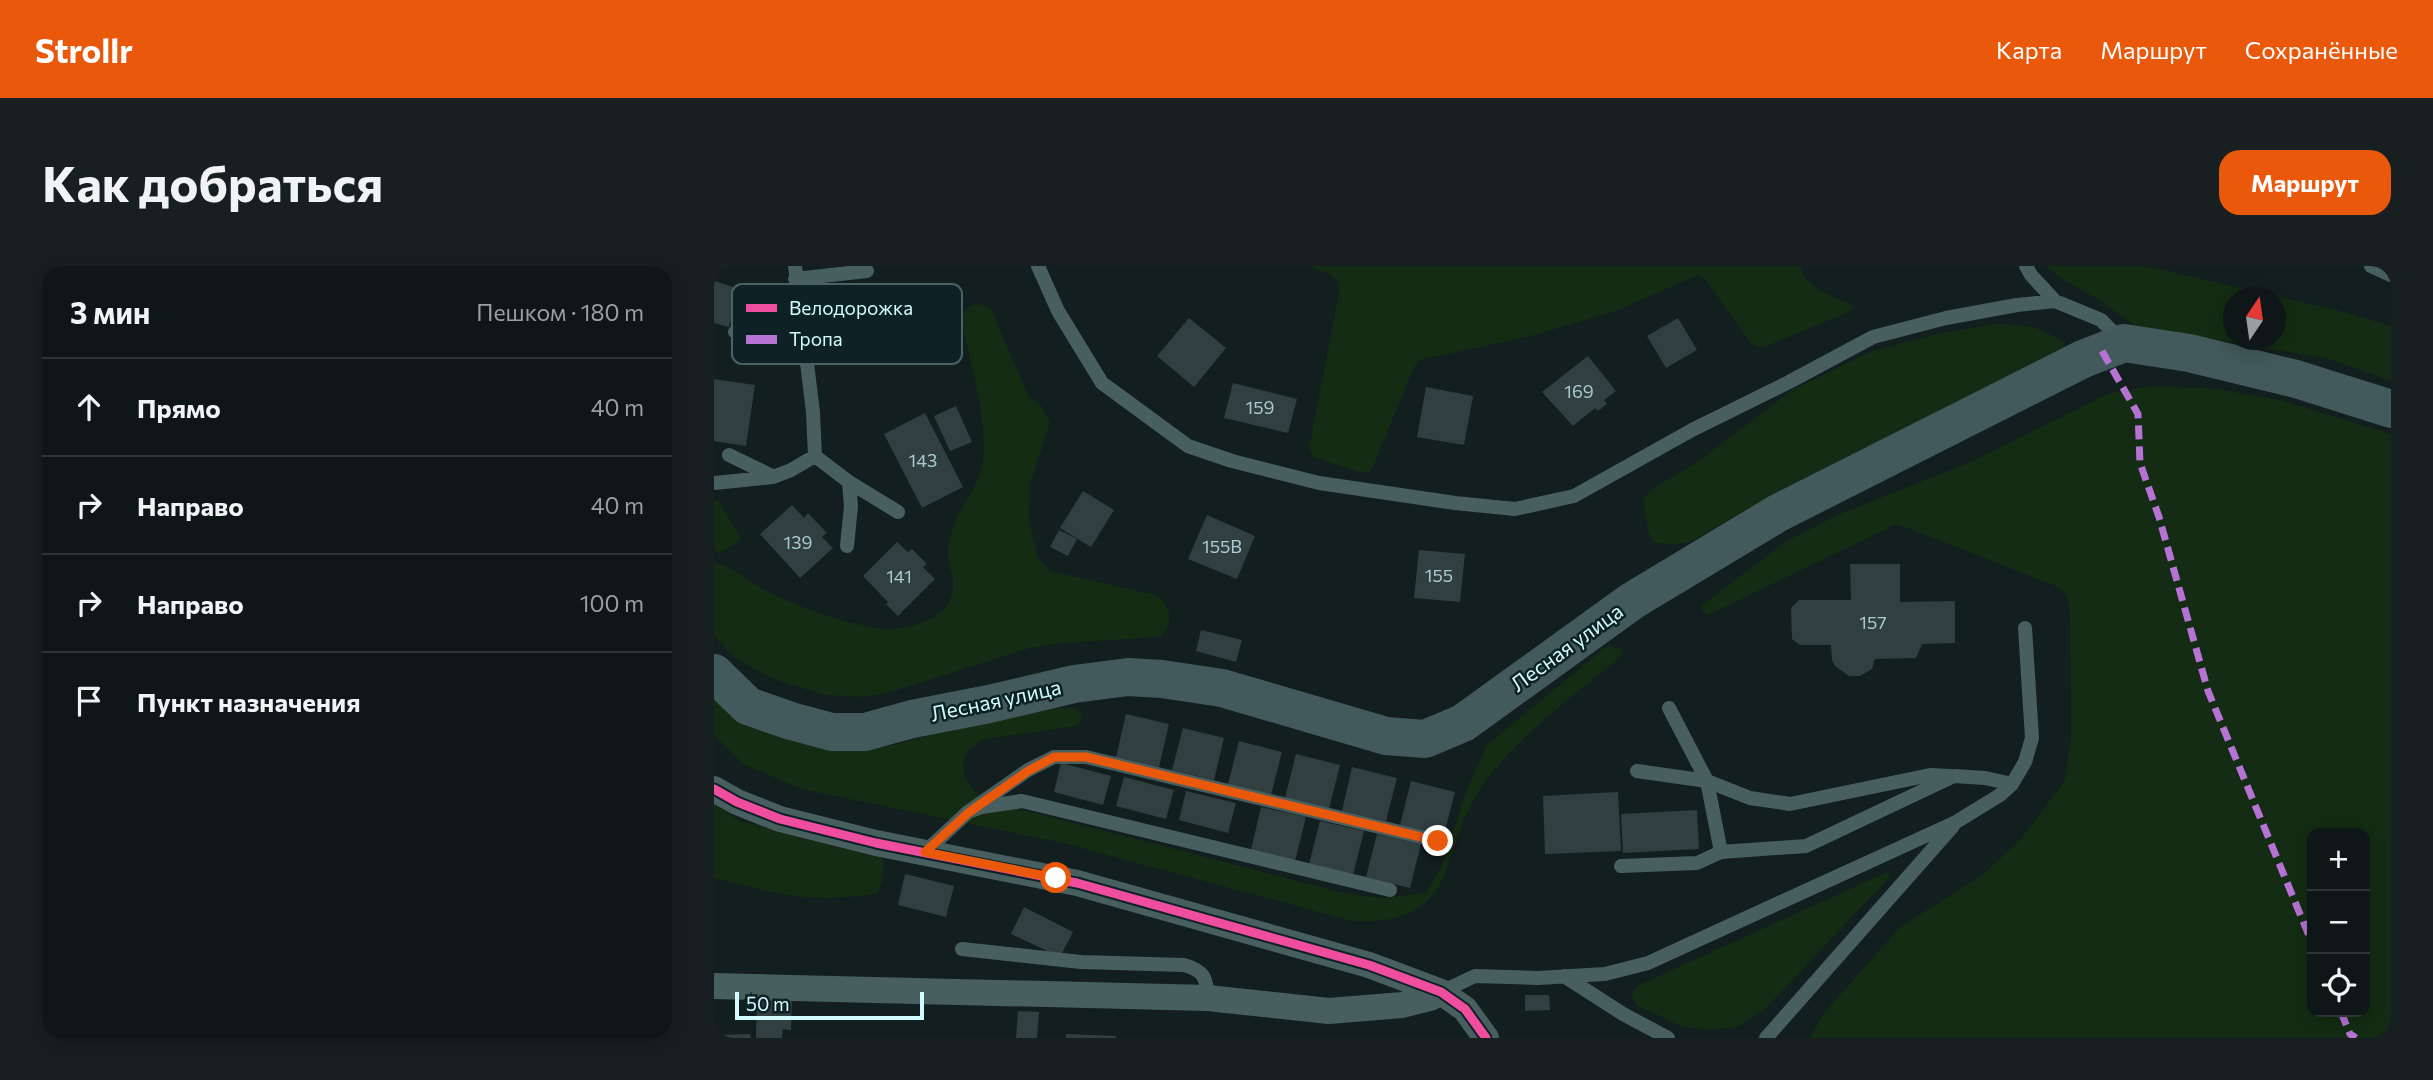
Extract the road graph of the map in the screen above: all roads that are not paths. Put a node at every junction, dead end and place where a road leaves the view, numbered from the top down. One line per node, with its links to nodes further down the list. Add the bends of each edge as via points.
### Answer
1 (1038, 266): 7 (lane, via 1058,311 1102,383 1188,446 1319,483 1515,509 1574,496 1873,337 1946,318)
2 (2026, 266): 7 (lane)
3 (2371, 266): 6 (lane)
4 (867, 271): 5 (lane)
5 (795, 273)
6 (2391, 275)
7 (2055, 300): 8 (lane, via 2101,320)
8 (2124, 342): 10 (main road, via 2296,379); 19 (main road, Лесная улица, via 1778,513 1632,601 1463,723 1425,739 1386,736 1222,688 1128,677 1074,684 865,732 832,732 748,706)
9 (807, 364): 12 (lane)
10 (2391, 410)
11 (729, 455): 13 (lane)
12 (815, 456): 13 (lane); 14 (lane)
13 (773, 477): 15 (lane)
14 (849, 482): 16 (lane); 17 (lane)
15 (714, 483)
16 (898, 512)
17 (847, 546)
18 (2025, 628): 24 (lane, via 2032,738)
19 (714, 673)
20 (1669, 708): 23 (lane)
21 (1637, 771): 23 (lane)
22 (1954, 776): 23 (lane, via 1930,775 1790,804 1750,798); 24 (lane); 30 (lane, via 1806,846)
23 (1707, 781): 30 (lane)
24 (2012, 784): 27 (lane)
25 (714, 789): 29 (street, via 780,819)
26 (968, 813): 28 (lane, via 1054,757 1086,757); 29 (lane); 32 (lane, via 1022,801)
27 (1956, 822): 34 (lane, via 1648,962 1605,974); 40 (lane)
28 (1438, 841)
29 (925, 852): 36 (street, via 1077,883 1369,965)
30 (1721, 852): 31 (lane, via 1697,863)
31 (1621, 866)
32 (1390, 890)
33 (962, 949): 37 (lane, via 1081,962 1184,965 1197,968 1207,980)
34 (1564, 976): 36 (lane, via 1475,976); 39 (lane)
35 (714, 986): 37 (street)
36 (1441, 992): 37 (street, via 1402,1005 1329,1011); 38 (street, via 1465,1009)
37 (1208, 998)
38 (1486, 1038)
39 (1668, 1038)
40 (1766, 1038)

